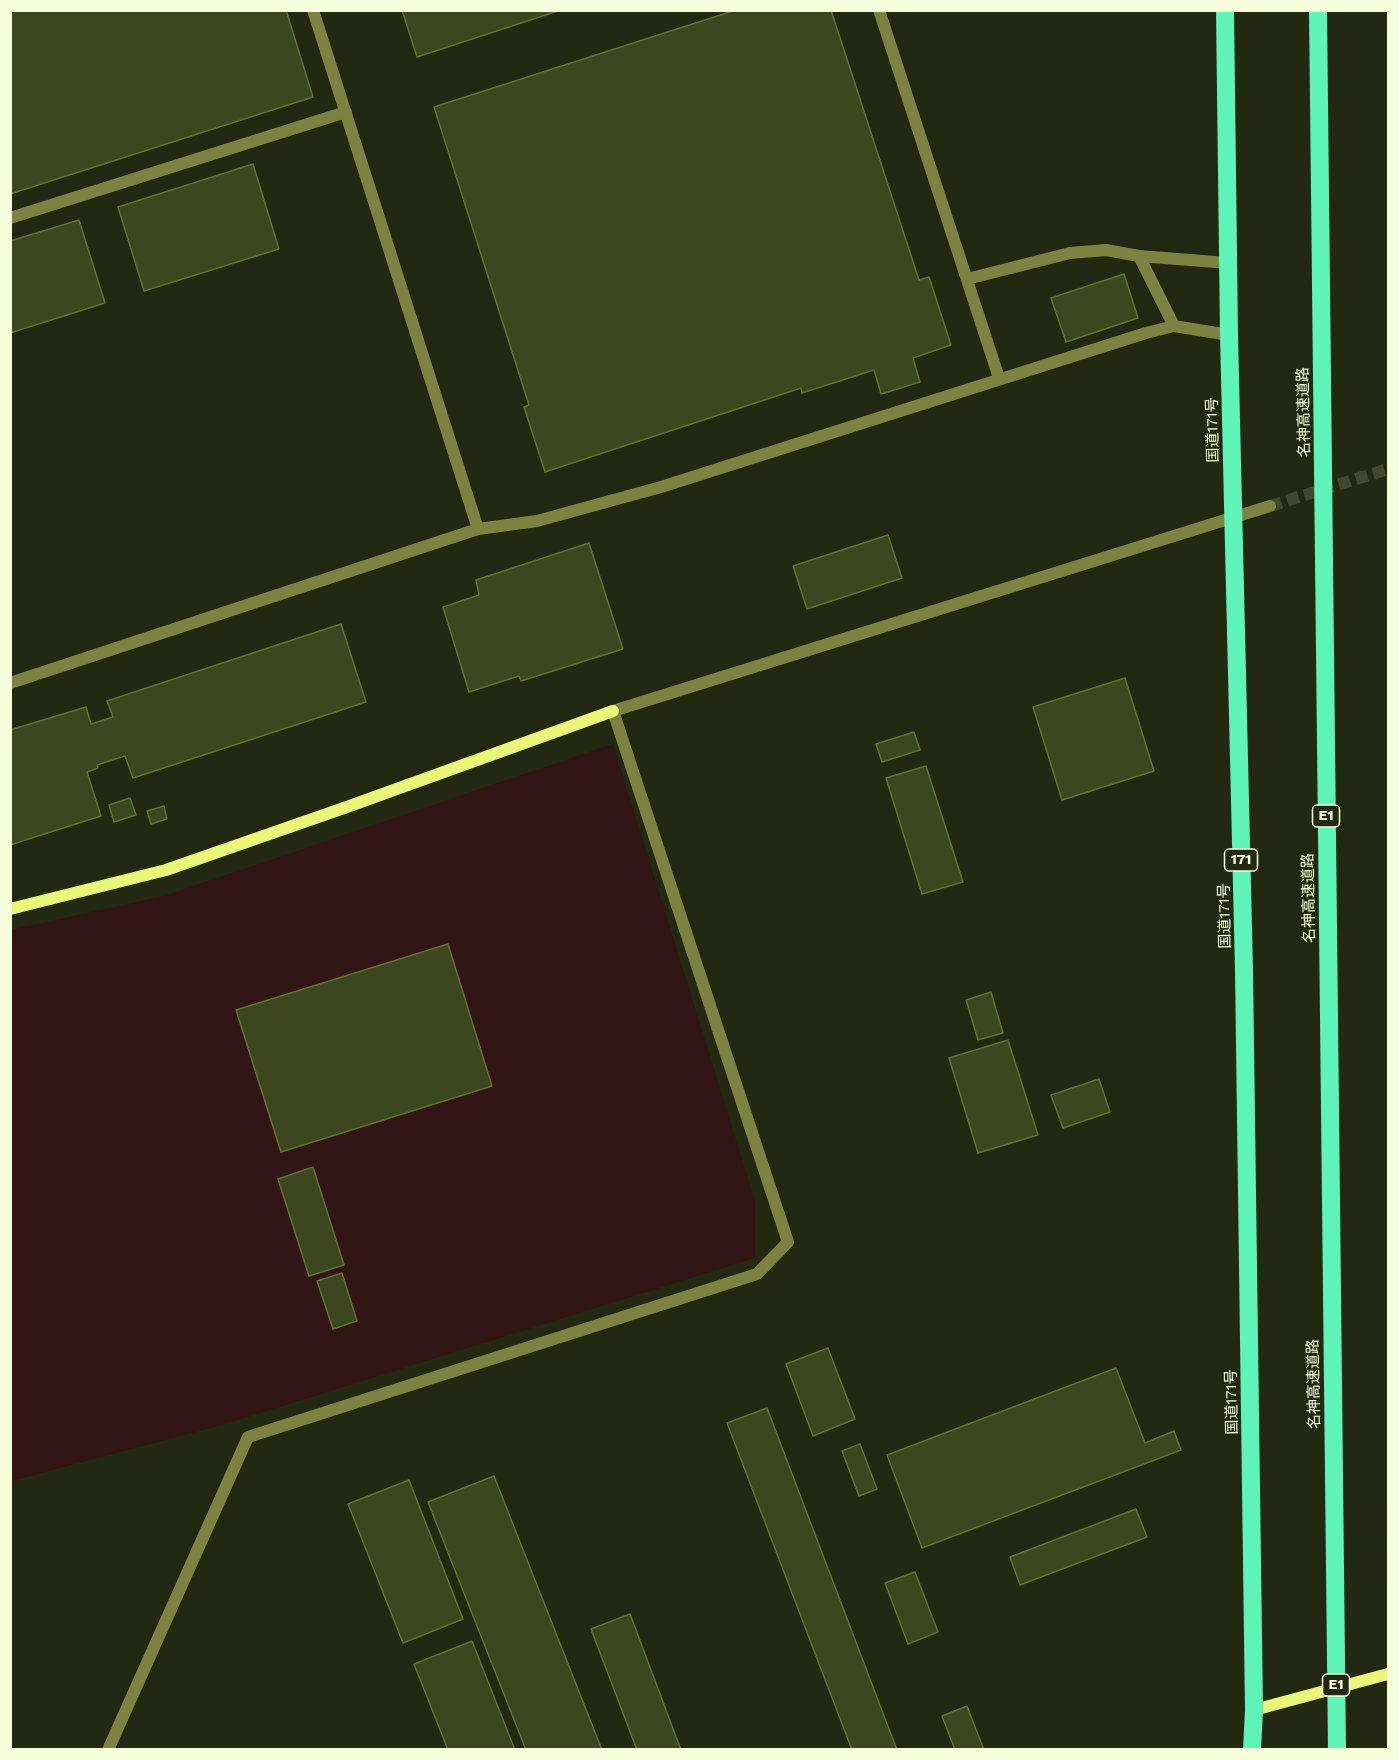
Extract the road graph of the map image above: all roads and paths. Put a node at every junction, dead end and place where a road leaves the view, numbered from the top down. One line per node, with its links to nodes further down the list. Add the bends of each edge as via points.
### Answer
1 (313, 10): 5 (street)
2 (879, 10): 9 (street)
3 (1225, 10): 8 (highway, 国道171号 / 171)
4 (1318, 10): 23 (highway, 名神高速道路 / E1)
5 (346, 112): 6 (street); 15 (street)
6 (10, 218)
7 (1139, 256): 8 (street); 9 (street, via 1106,250 1070,253); 10 (street)
8 (1228, 262): 11 (highway, 国道171号 / 171)
9 (967, 279): 12 (street)
10 (1174, 326): 11 (street); 12 (street)
11 (1229, 335): 14 (highway, 国道171号 / 171)
12 (999, 378): 15 (street, via 661,487 537,521)
13 (1270, 506): 14 (street)
14 (1233, 518): 17 (street); 20 (highway, 国道171号 / 171, via 1244,970)
15 (478, 529): 16 (street)
16 (10, 683)
17 (613, 711): 18 (street, via 166,870); 21 (street, via 788,1242 758,1274 248,1437)
18 (10, 909)
19 (1389, 1674): 20 (street)
20 (1254, 1710): 22 (highway, 国道171号 / 171)
21 (108, 1749)
22 (1252, 1749)
23 (1337, 1749)

